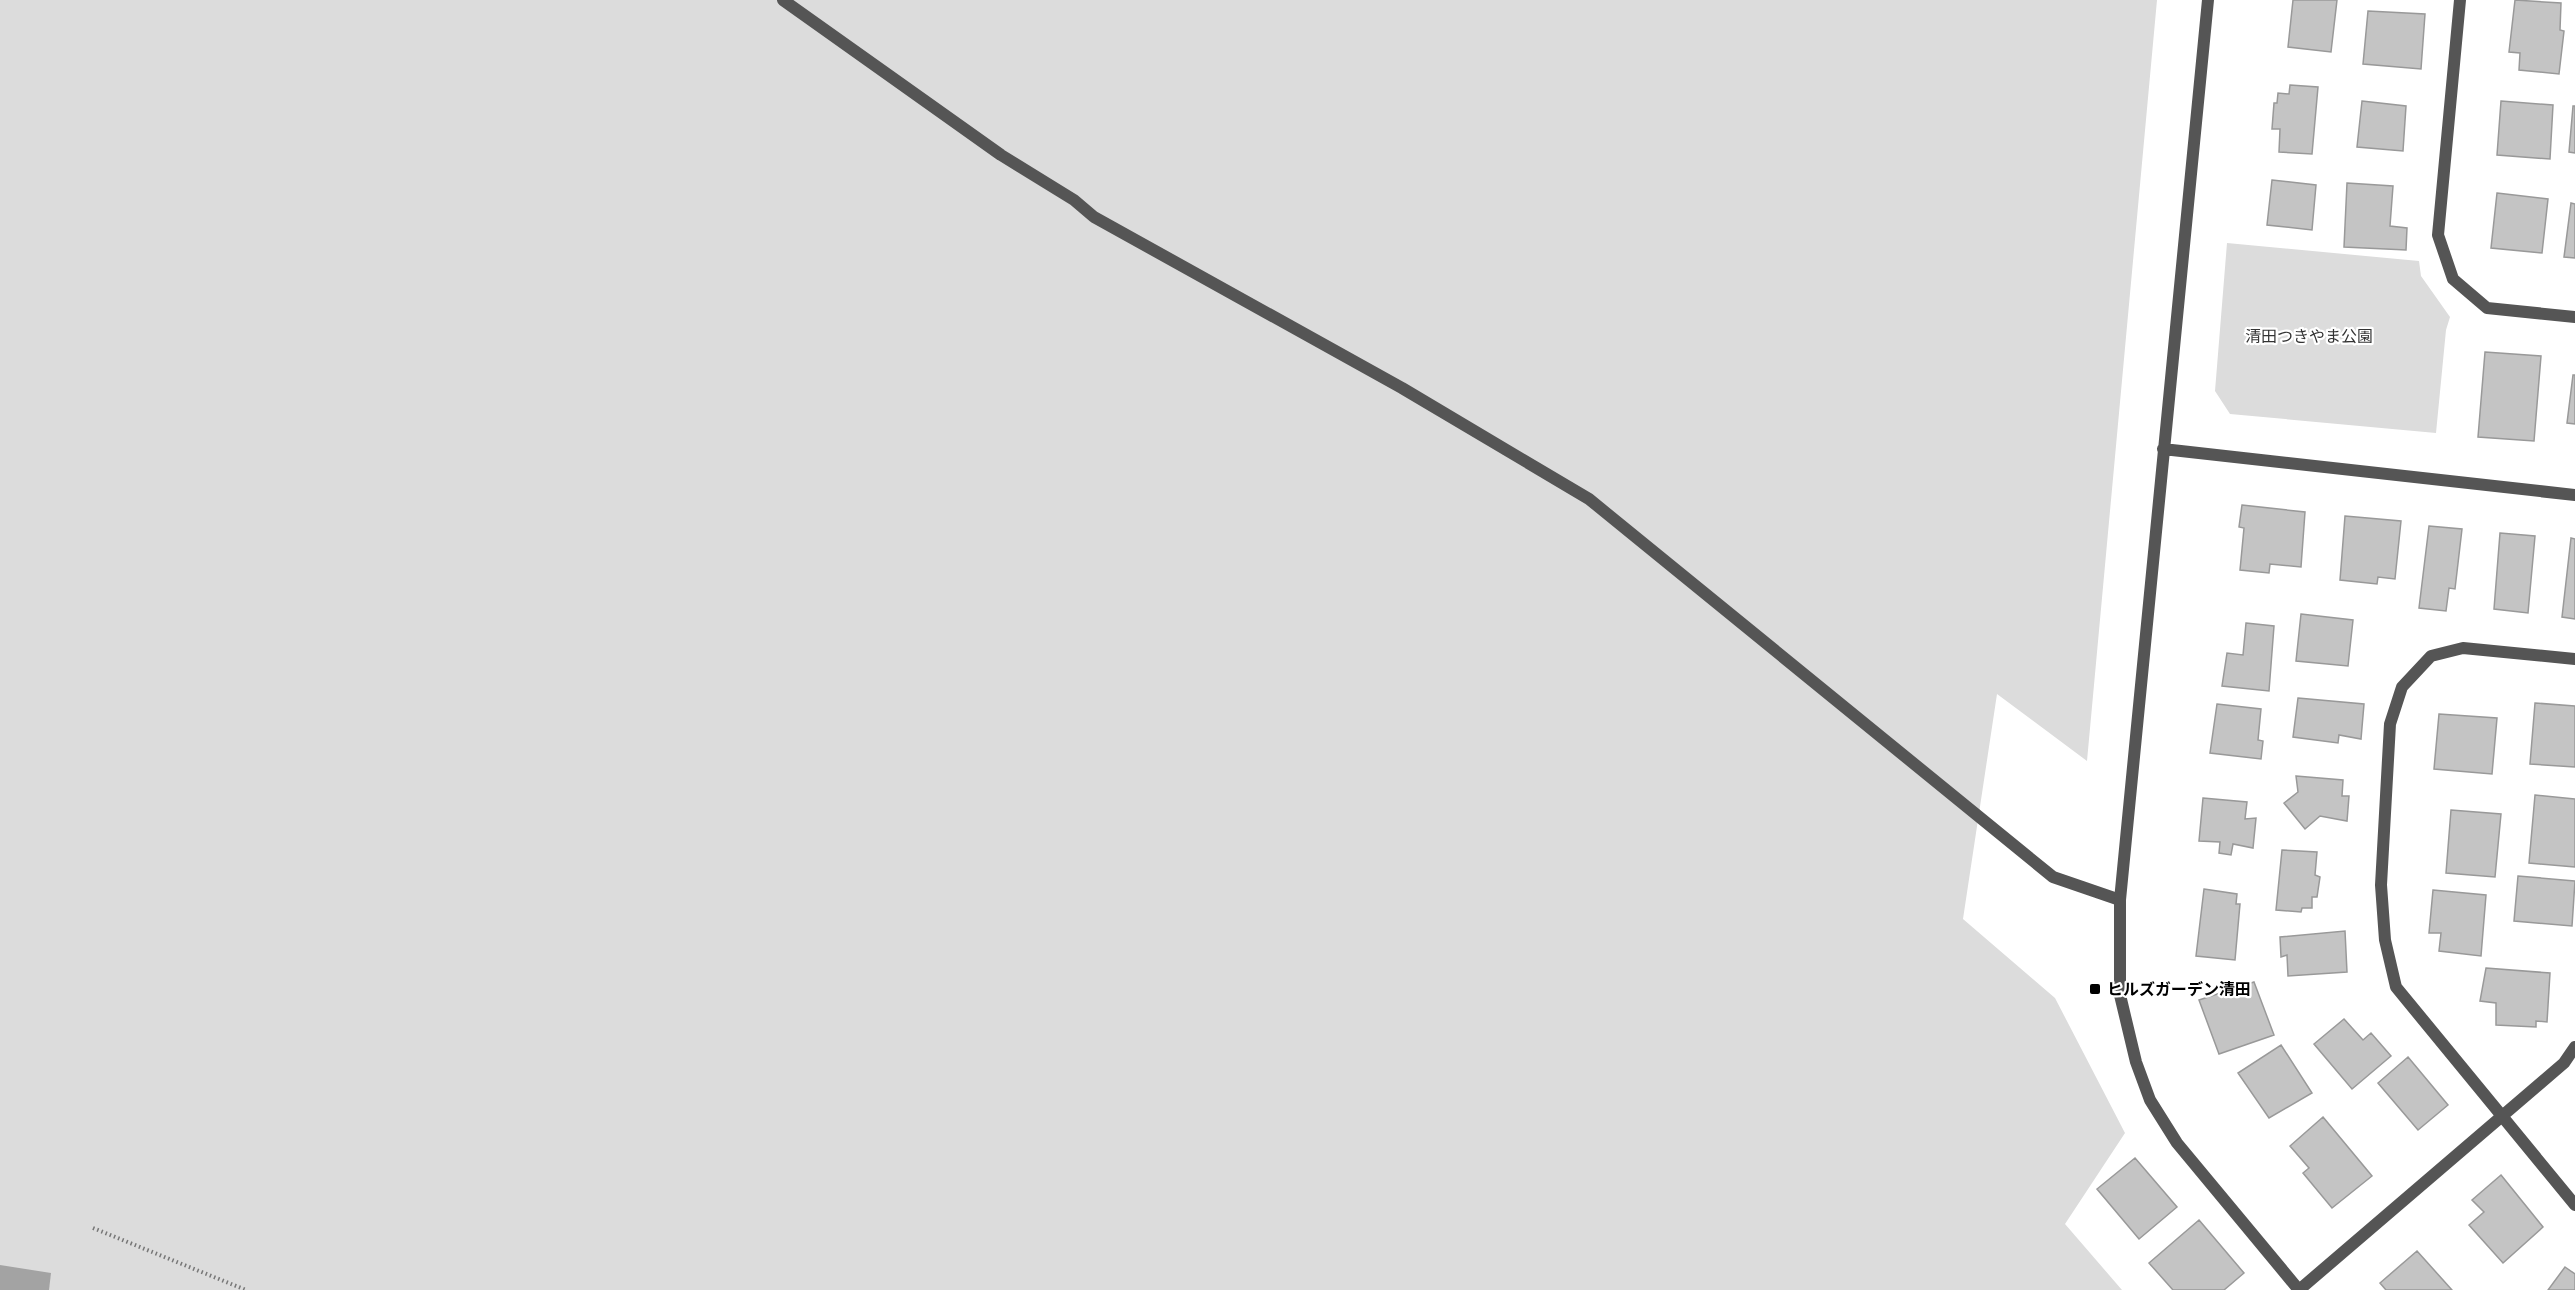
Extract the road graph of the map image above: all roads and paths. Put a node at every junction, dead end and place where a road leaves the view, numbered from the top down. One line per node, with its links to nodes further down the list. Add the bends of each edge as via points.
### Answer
1 (783, 0): 8 (street, via 1094,217 1402,388 1589,500 2053,877)
2 (2208, 0): 5 (street)
3 (2460, 0): 4 (street, via 2438,236 2453,279 2487,308)
4 (2575, 317)
5 (2163, 449): 6 (street); 8 (street)
6 (2575, 495)
7 (2575, 659): 10 (street, via 2463,648 2431,656 2402,687 2390,724 2381,885 2385,940 2396,987)
8 (2120, 900): 14 (street, via 2120,995 2136,1062 2151,1100 2177,1143)
9 (2575, 1047): 10 (street, via 2564,1063)
10 (2501, 1118): 11 (street); 14 (street)
11 (2575, 1205)
12 (93, 1228): 13 (path)
13 (246, 1290)
14 (2299, 1290)

